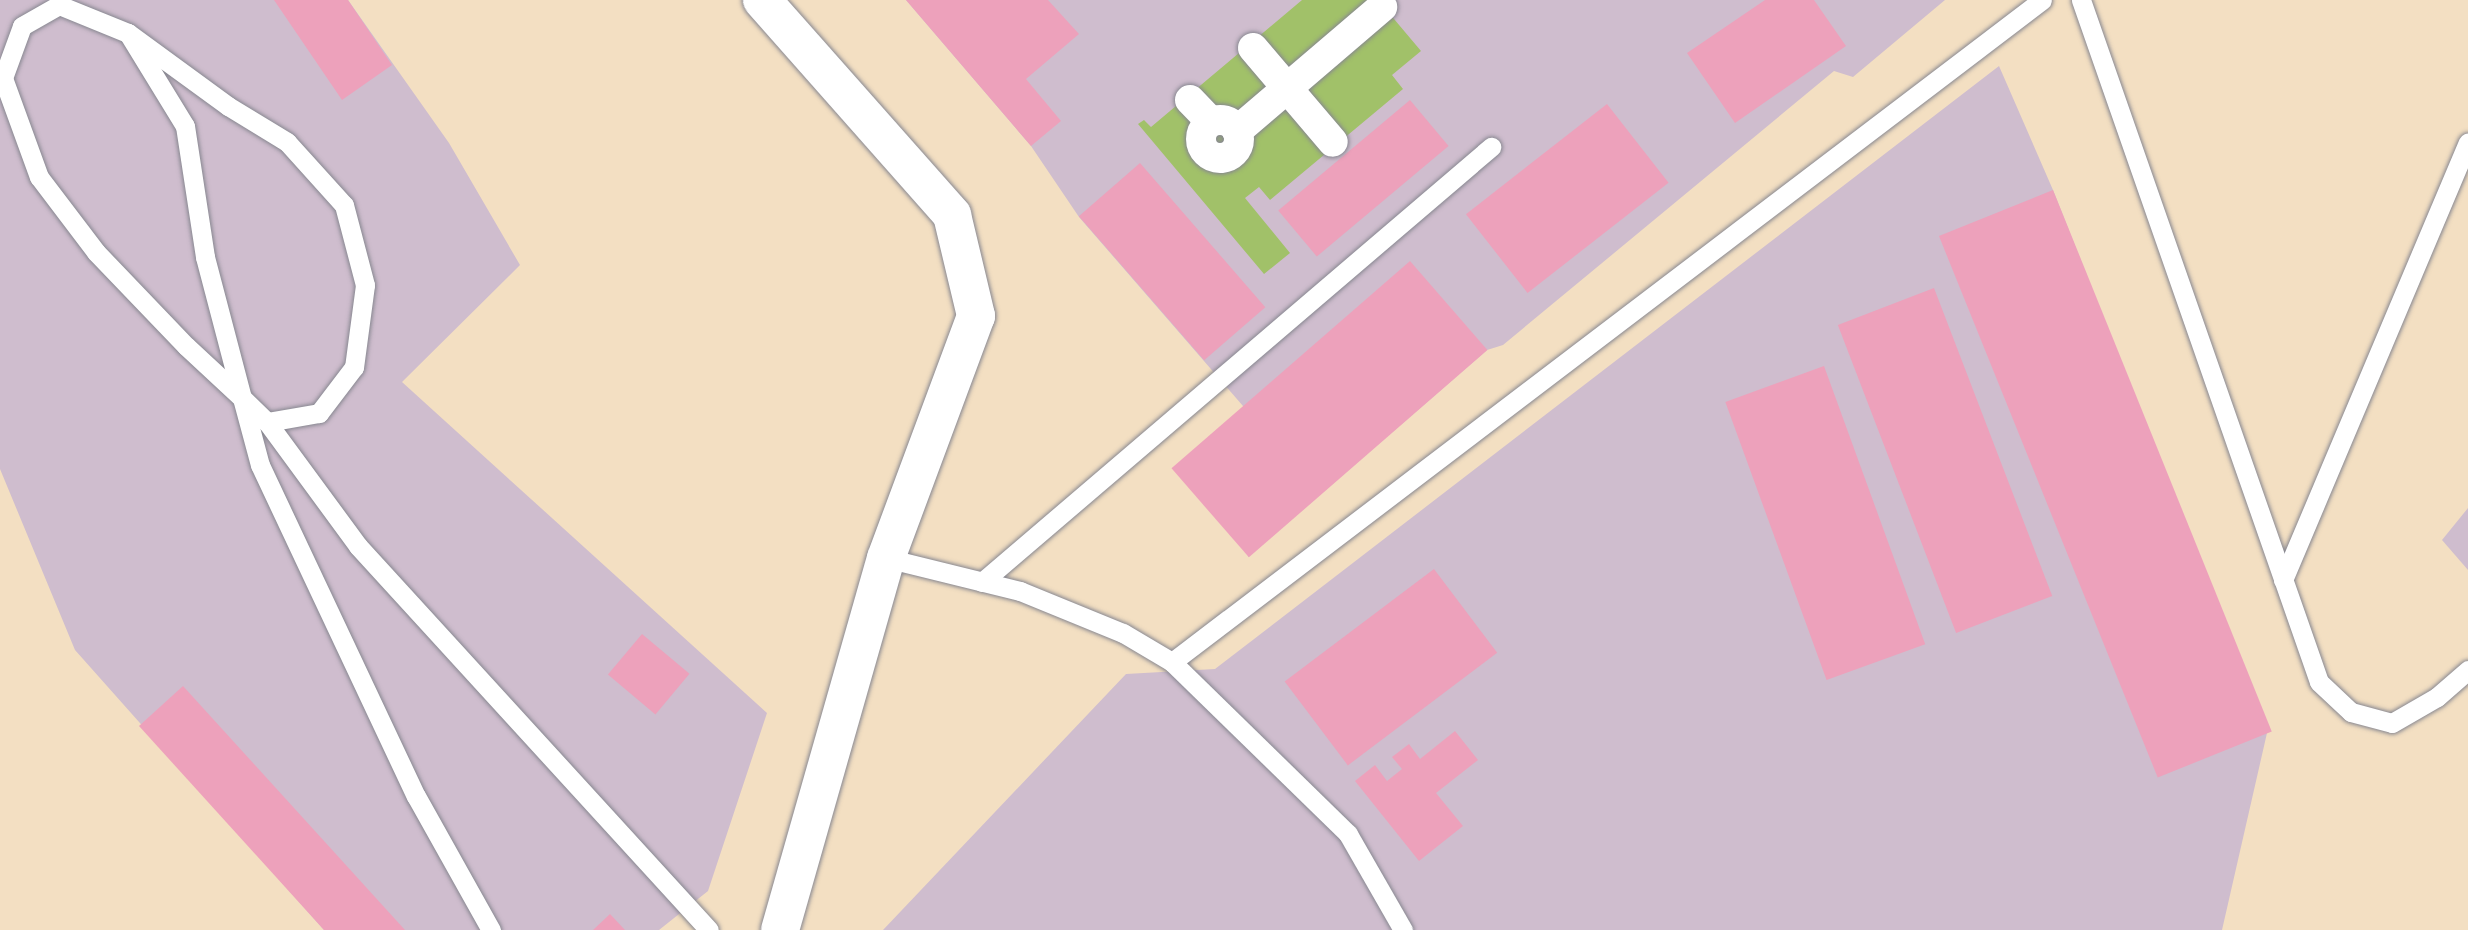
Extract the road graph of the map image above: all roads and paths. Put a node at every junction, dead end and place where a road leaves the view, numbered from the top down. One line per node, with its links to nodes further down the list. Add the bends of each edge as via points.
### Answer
1 (762, 0): 14 (street, via 952,215 976,316)
2 (2042, 0): 17 (lane)
3 (2081, 0): 15 (lane)
4 (1382, 7): 7 (street)
5 (128, 33): 12 (lane, via 185,126 205,257); 12 (lane, via 59,5 22,26 3,78 39,177 96,251); 13 (lane, via 228,106 287,142 344,205 365,285 354,367 319,413)
6 (1253, 48): 7 (street)
7 (1287, 88): 8 (street, via 1224,126); 9 (street)
8 (1190, 100)
9 (1333, 142)
10 (2468, 142): 15 (lane)
11 (1491, 147): 16 (lane)
12 (242, 398): 13 (lane); 19 (lane, via 260,464 416,796)
13 (267, 422): 20 (lane, via 358,545)
14 (886, 558): 16 (lane); 21 (street)
15 (2283, 580): 18 (lane, via 2319,682 2351,712 2392,723 2437,697)
16 (982, 582): 17 (lane, via 1020,592 1123,633)
17 (1172, 662): 22 (lane, via 1348,834)
18 (2468, 670)
19 (491, 930)
20 (709, 930)
21 (780, 930)
22 (1403, 930)

